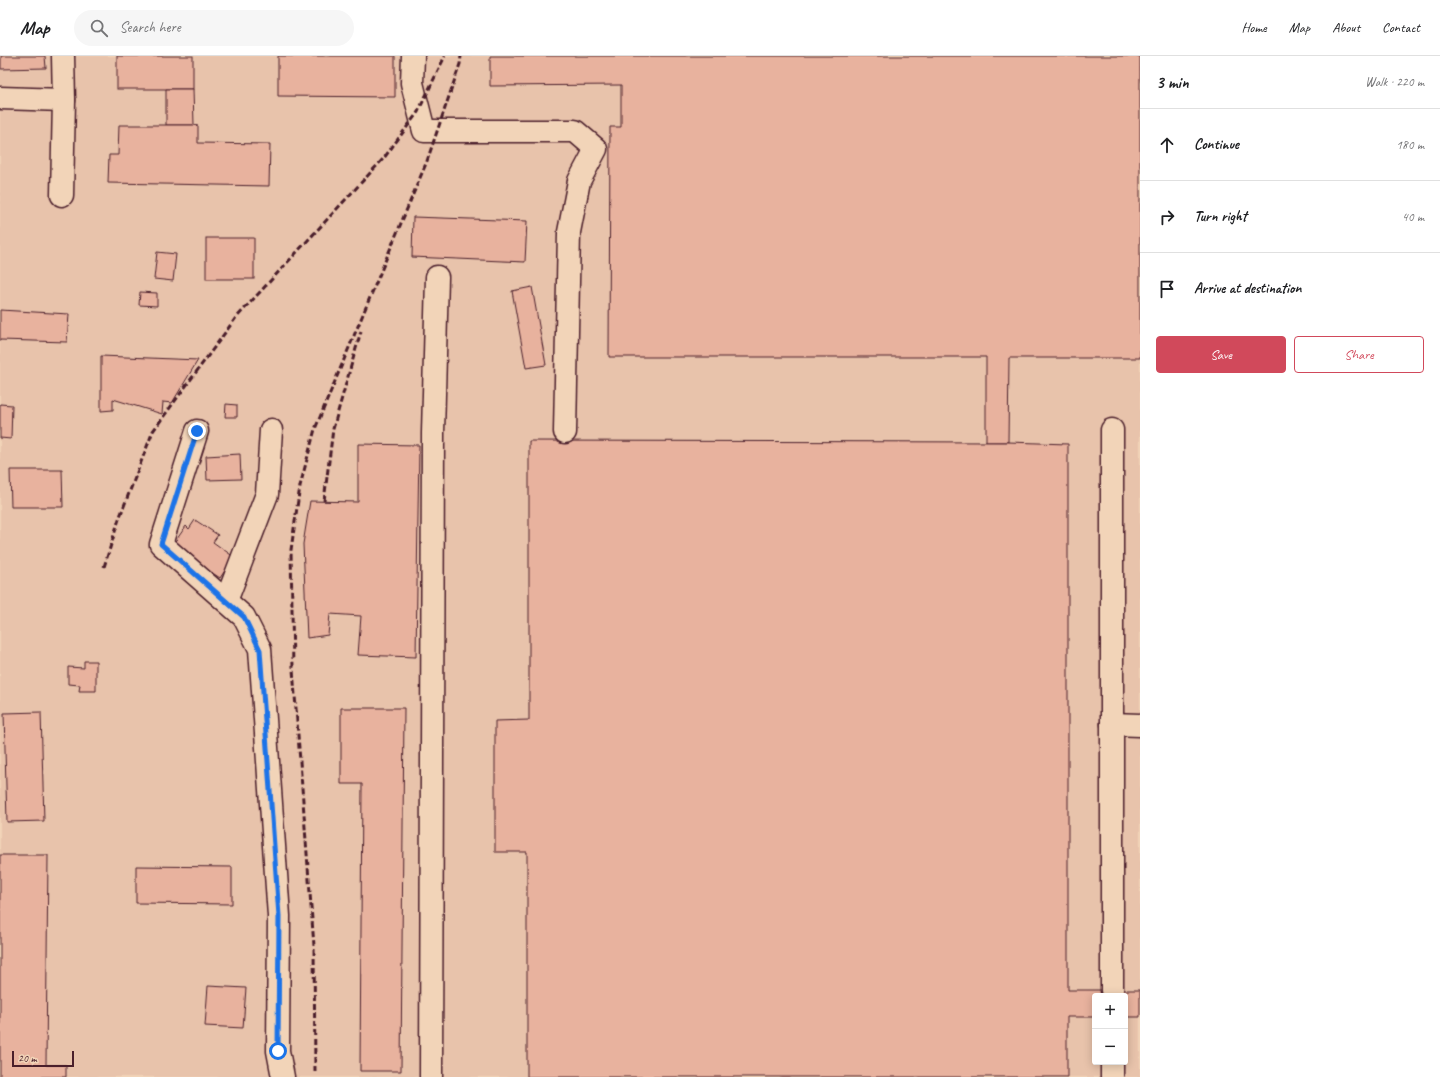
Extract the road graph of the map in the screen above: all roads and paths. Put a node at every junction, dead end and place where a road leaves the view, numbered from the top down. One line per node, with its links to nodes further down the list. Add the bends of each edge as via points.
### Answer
1 (63, 56): 4 (lane)
2 (413, 56): 10 (lane, via 412,83 424,131 575,131 596,149 579,181 569,232)
3 (0, 98): 4 (lane)
4 (64, 100): 5 (lane)
5 (62, 195)
6 (437, 277): 17 (lane, via 433,433)
7 (271, 430): 11 (lane, via 267,494)
8 (1112, 430): 12 (lane)
9 (197, 431): 11 (lane, via 161,544)
10 (565, 432)
11 (226, 601): 16 (lane, via 244,617 260,650 279,916 278,1051)
12 (1112, 724): 13 (lane); 14 (lane)
13 (1140, 724)
14 (1112, 990)
15 (1112, 1065): 18 (lane)
16 (283, 1077)
17 (431, 1077)
18 (1112, 1077)

